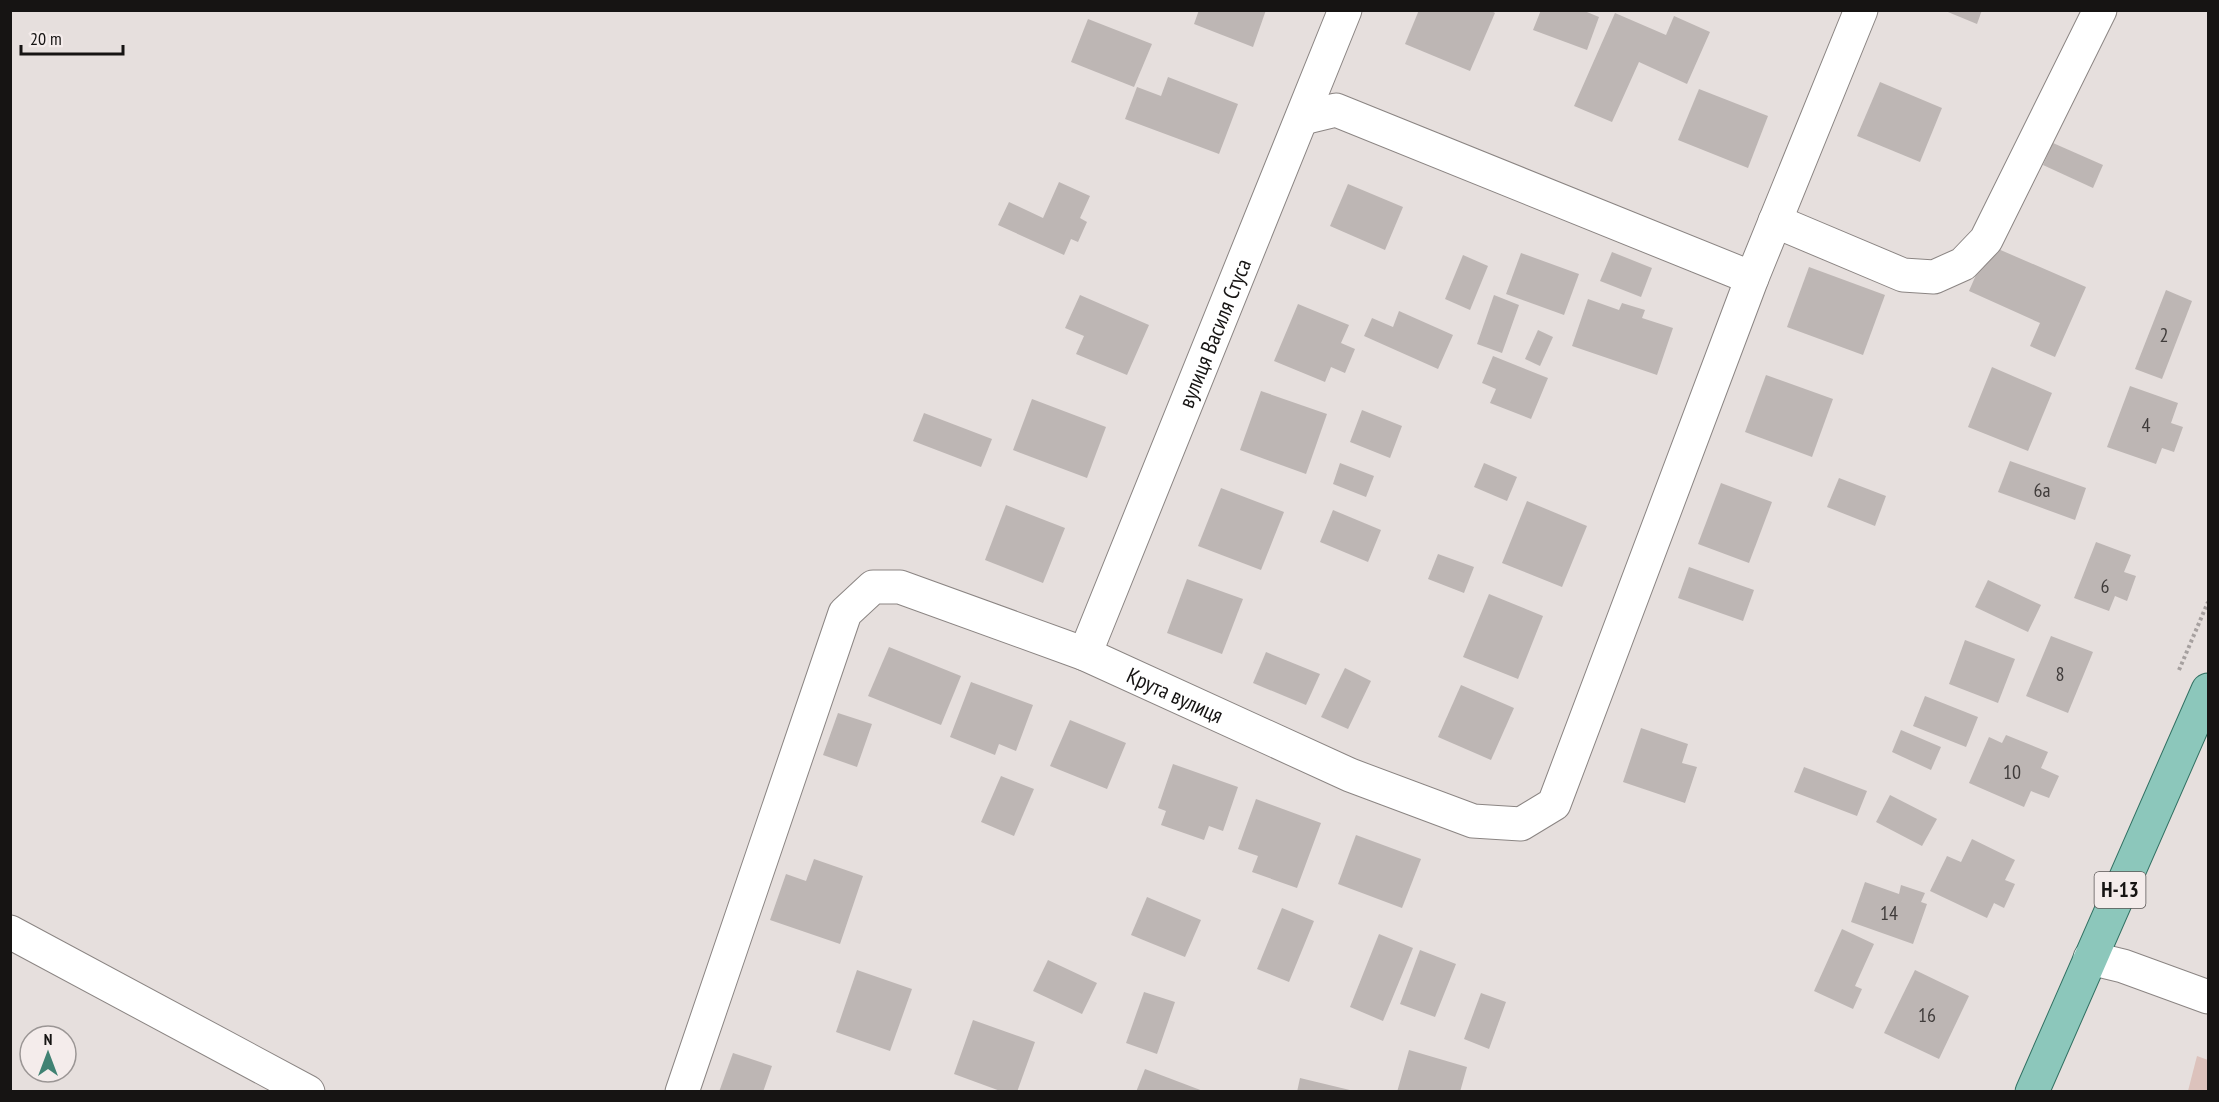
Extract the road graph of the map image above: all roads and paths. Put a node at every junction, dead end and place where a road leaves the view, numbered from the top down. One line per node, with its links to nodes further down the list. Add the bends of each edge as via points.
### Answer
1 (1345, 10): 4 (street, вулиця Василя Стуса)
2 (1861, 10): 7 (street, Крута вулиця)
3 (2100, 10): 7 (street, via 1986,240 1963,264 1934,277 1903,275)
4 (1320, 73): 5 (street); 6 (street, вулиця Василя Стуса)
5 (1336, 110): 6 (street); 8 (street)
6 (1303, 118): 9 (street, вулиця Василя Стуса)
7 (1775, 221): 8 (street, Крута вулиця)
8 (1752, 278): 9 (street, Крута вулиця, via 1554,804 1521,824 1473,821 1350,775)
9 (1085, 654): 15 (street, Крута вулиця, via 900,587 873,587 845,613)
10 (2208, 690): 12 (main road, Н-13)
11 (10, 932): 14 (street)
12 (2090, 958): 13 (street); 16 (main road, Н-13)
13 (2208, 997)
14 (308, 1092)
15 (682, 1092)
16 (2032, 1092)

